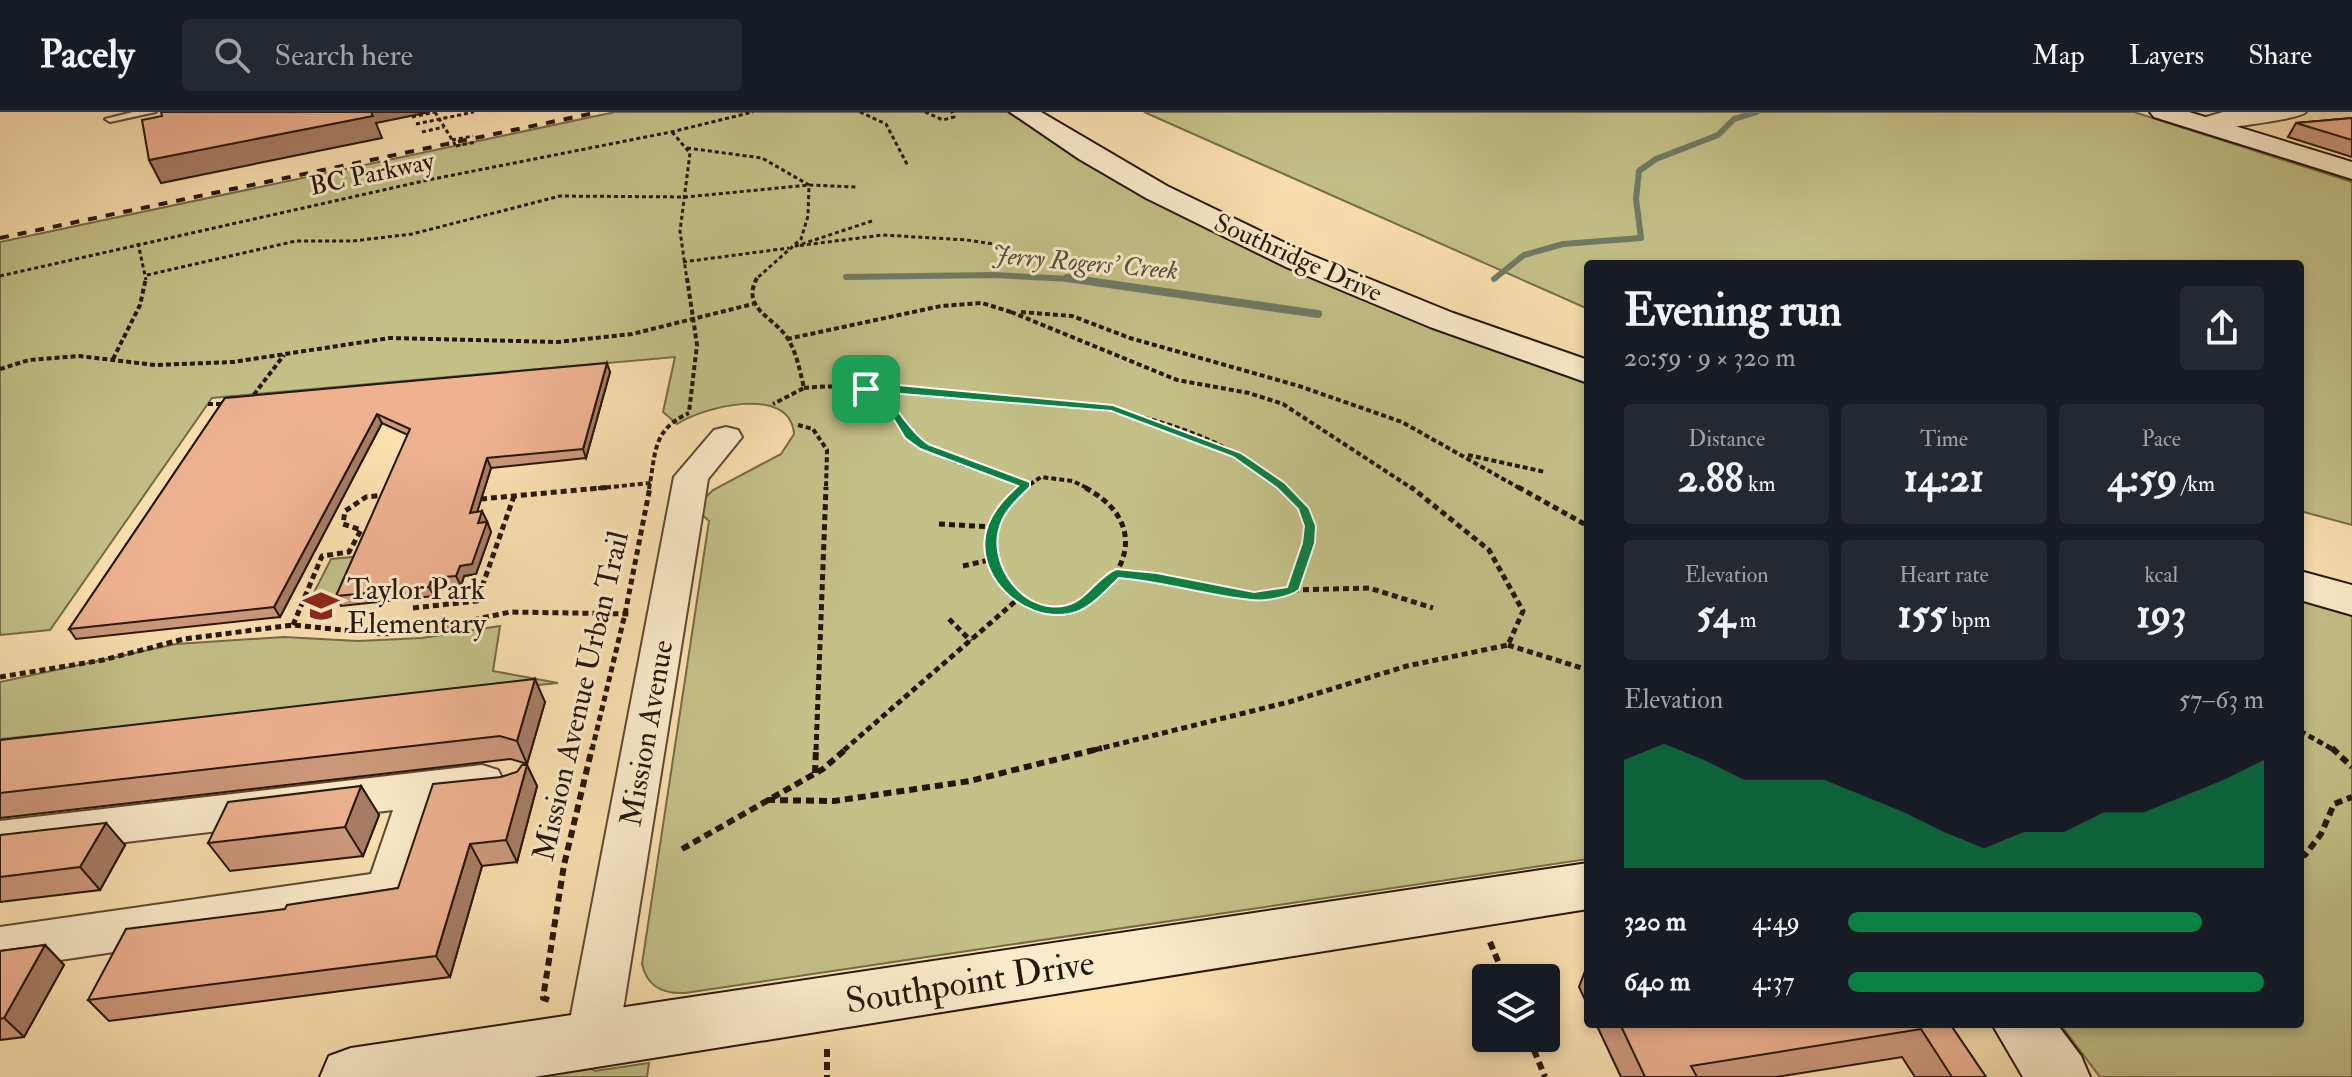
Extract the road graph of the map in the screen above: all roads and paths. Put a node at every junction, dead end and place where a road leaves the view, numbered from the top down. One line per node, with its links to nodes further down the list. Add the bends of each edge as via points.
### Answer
1 (151, 112): 13 (lane)
2 (435, 112): 12 (path); 14 (path, bridge)
3 (474, 112): 14 (path)
4 (753, 112): 19 (path, BC Parkway)
5 (860, 112): 24 (path, via 886,124)
6 (925, 112): 7 (path, via 949,120)
7 (952, 112)
8 (1023, 112): 45 (main road, Southridge Drive, via 1102,163 1254,240 1407,307)
9 (1066, 112): 41 (main road, Southridge Drive, via 1160,170 1261,219 1530,329)
10 (2163, 112): 16 (main road)
11 (2295, 112): 16 (street)
12 (412, 117)
13 (110, 119)
14 (438, 119): 15 (path); 17 (path, bridge)
15 (416, 124)
16 (2204, 125): 25 (main road)
17 (444, 127): 18 (path); 21 (path, bridge)
18 (422, 132)
19 (671, 132): 23 (path); 30 (path, BC Parkway)
20 (473, 136): 21 (path)
21 (452, 140): 22 (path, bridge, via 456,146)
22 (476, 142)
23 (687, 148): 26 (path, via 762,158); 28 (path)
24 (908, 166)
25 (2352, 171)
26 (809, 185): 27 (path); 28 (path); 31 (path, via 805,230)
27 (856, 187)
28 (686, 197): 34 (path, via 680,231); 35 (path, via 560,196 412,234 302,243)
29 (872, 221): 31 (path)
30 (138, 243): 35 (path); 36 (path, BC Parkway)
31 (796, 246): 32 (path, via 883,235); 33 (path)
32 (1013, 247)
33 (790, 248): 34 (path); 37 (path, via 763,270 751,289)
34 (683, 262): 39 (path)
35 (147, 275): 43 (path, via 140,305)
36 (0, 276)
37 (753, 304): 39 (path); 40 (path)
38 (1011, 312): 40 (path, via 982,303 941,306); 56 (path, via 1072,316 1299,386 1402,422); 84 (path, via 1177,380 1283,404 1410,486 1489,550 1523,611)
39 (694, 318): 42 (path, via 632,334 558,342 390,338); 58 (path, Mission Avenue Urban Trail, via 697,345 689,413 660,433)
40 (787, 339): 46 (path)
41 (1584, 346)
42 (285, 354): 43 (path, via 196,364); 49 (path)
43 (113, 359): 44 (path, via 54,357)
44 (0, 369)
45 (1584, 371)
46 (804, 388): 47 (path); 52 (path)
47 (866, 389): 59 (path, via 892,408 909,436 924,446); 74 (path, via 1113,408 1237,455 1271,477 1303,508 1310,526 1308,543)
48 (264, 401): 49 (path)
49 (249, 402): 51 (path)
50 (208, 404): 51 (path)
51 (228, 404): 53 (path)
52 (773, 404)
53 (220, 417)
54 (798, 425): 89 (path, via 817,430 827,450)
55 (726, 437): 79 (street, Mission Avenue, via 691,477)
56 (1463, 454): 57 (path); 64 (path)
57 (1545, 472)
58 (651, 483): 60 (path); 80 (path, Mission Avenue Urban Trail)
59 (1025, 485): 66 (path, via 1003,507); 72 (path, via 1041,477 1062,477 1103,498 1126,540 1125,558)
60 (514, 496): 62 (path); 77 (path, via 477,601)
61 (396, 498): 67 (path, via 366,497 352,503 343,524)
62 (481, 499)
63 (939, 524): 66 (path)
64 (1584, 524)
65 (372, 526): 67 (path)
66 (993, 527): 69 (path)
67 (361, 530): 82 (path, via 349,552 322,556)
68 (2304, 556): 71 (main road)
69 (993, 559): 70 (path); 75 (path)
70 (963, 566)
71 (2352, 569)
72 (1116, 573): 74 (path, via 1254,597); 75 (path, via 1068,610)
73 (2304, 586): 76 (main road)
74 (1293, 590): 78 (path, via 1369,588)
75 (1018, 599): 83 (path)
76 (2352, 600)
77 (413, 608)
78 (1433, 608)
79 (669, 611): 80 (path); 101 (street, Mission Avenue)
80 (625, 614): 82 (path, via 510,612 383,634); 101 (path, Mission Avenue Urban Trail, via 564,865 543,998)
81 (949, 619): 83 (path)
82 (293, 625): 86 (path, via 184,639 103,660)
83 (971, 641): 89 (path)
84 (1508, 645): 85 (path); 93 (path, via 1407,666 1289,702 970,781 834,801)
85 (1584, 669)
86 (0, 677)
87 (2304, 733): 88 (path)
88 (2352, 767)
89 (815, 774): 93 (path)
90 (511, 779): 91 (street)
91 (423, 788): 94 (street); 99 (street, via 389,891)
92 (2352, 797): 96 (path, via 2334,804)
93 (767, 800): 95 (path)
94 (0, 839)
95 (682, 849)
96 (2304, 855)
97 (1584, 887): 101 (main road, Southpoint Drive)
98 (1490, 942): 100 (path)
99 (0, 948)
100 (1499, 964)
101 (570, 1020): 105 (main road, Southpoint Drive)
102 (2025, 1028): 108 (main road)
103 (827, 1049): 106 (path)
104 (1535, 1052): 107 (path)
105 (351, 1077)
106 (827, 1077)
107 (1545, 1077)
108 (2059, 1077)

